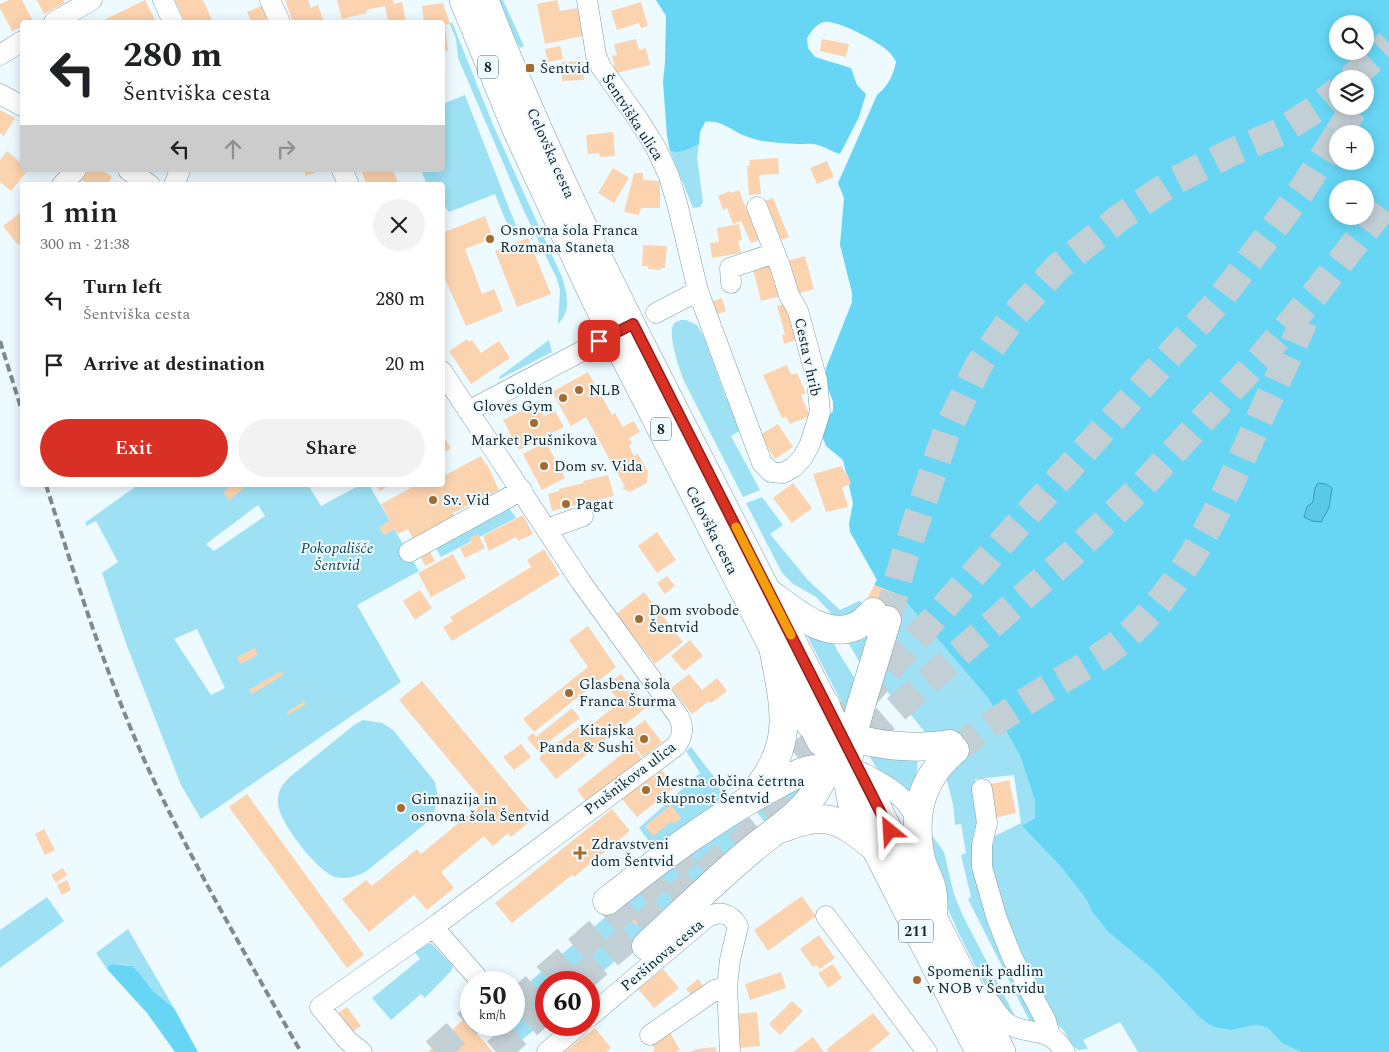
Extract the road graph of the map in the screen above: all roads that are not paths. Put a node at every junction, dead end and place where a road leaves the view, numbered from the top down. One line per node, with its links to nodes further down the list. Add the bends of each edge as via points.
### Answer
1 (92, 0): 7 (street)
2 (163, 0): 8 (street)
3 (270, 0): 9 (street)
4 (462, 0): 23 (main road, Celovška cesta / 8, via 516,132)
5 (486, 0): 23 (main road, Celovška cesta / 8)
6 (587, 0): 21 (street, Šentviška ulica, via 601,67 656,148 669,176)
7 (57, 20)
8 (172, 20)
9 (279, 20)
10 (20, 42): 11 (street)
11 (0, 55)
12 (0, 94): 13 (street)
13 (20, 105)
14 (74, 172): 16 (street)
15 (131, 172): 17 (street)
16 (65, 182)
17 (146, 182)
18 (757, 207): 19 (street, Cesta v hrib)
19 (775, 254): 20 (street, via 730,268); 21 (street, Cesta v hrib, via 798,311 817,380 820,412 803,457 783,473 771,472 762,463)
20 (731, 283)
21 (698, 291): 22 (street)
22 (656, 313)
23 (622, 329): 25 (street); 30 (main road, Celovška cesta / 8); 31 (main road, Celovška cesta / 8)
24 (445, 376): 25 (street, Prušnikova ulica)
25 (468, 411): 26 (street, Prušnikova ulica)
26 (522, 490): 28 (street, Prušnikova ulica); 29 (street)
27 (583, 516): 28 (street)
28 (547, 529): 42 (street, Prušnikova ulica, via 581,582 679,717 683,730 681,738 676,746)
29 (409, 552)
30 (769, 592): 32 (main road, Celovška cesta / 8); 32 (highway, bridge, via 828,628 846,629 874,618 874,662 862,702)
31 (774, 652): 32 (main road, Celovška cesta); 34 (highway, via 784,704 784,730 770,772)
32 (837, 749): 34 (highway, via 812,769 800,772); 35 (highway, via 867,794); 36 (street, via 906,801); 36 (highway, via 882,745 948,749 925,788); 37 (highway, via 809,800)
33 (982, 789): 49 (street, via 987,822 982,868 1012,957 1046,1021)
34 (742, 804): 39 (highway)
35 (866, 808): 38 (main road, 211); 41 (main road, 211)
36 (918, 822): 41 (highway, via 922,861 933,894)
37 (767, 836): 38 (highway, via 810,819 829,819); 43 (highway)
38 (872, 845): 55 (main road, 211)
39 (607, 901)
40 (826, 916): 54 (street)
41 (933, 916): 45 (main road, 211)
42 (433, 928): 44 (street); 51 (street, Prušnikova ulica, via 320,1007 348,1041)
43 (646, 946)
44 (472, 971)
45 (968, 984): 49 (street, via 986,998 1003,1021); 56 (main road, 211)
46 (726, 987): 47 (street, Peršinova cesta, via 738,926 732,918 716,913); 48 (street, via 715,990); 53 (street)
47 (600, 1008)
48 (650, 1035)
49 (1050, 1035): 57 (street)
50 (566, 1036): 52 (street)
51 (362, 1052)
52 (547, 1052)
53 (730, 1052)
54 (927, 1052)
55 (978, 1052)
56 (1003, 1052)
57 (1065, 1052)

